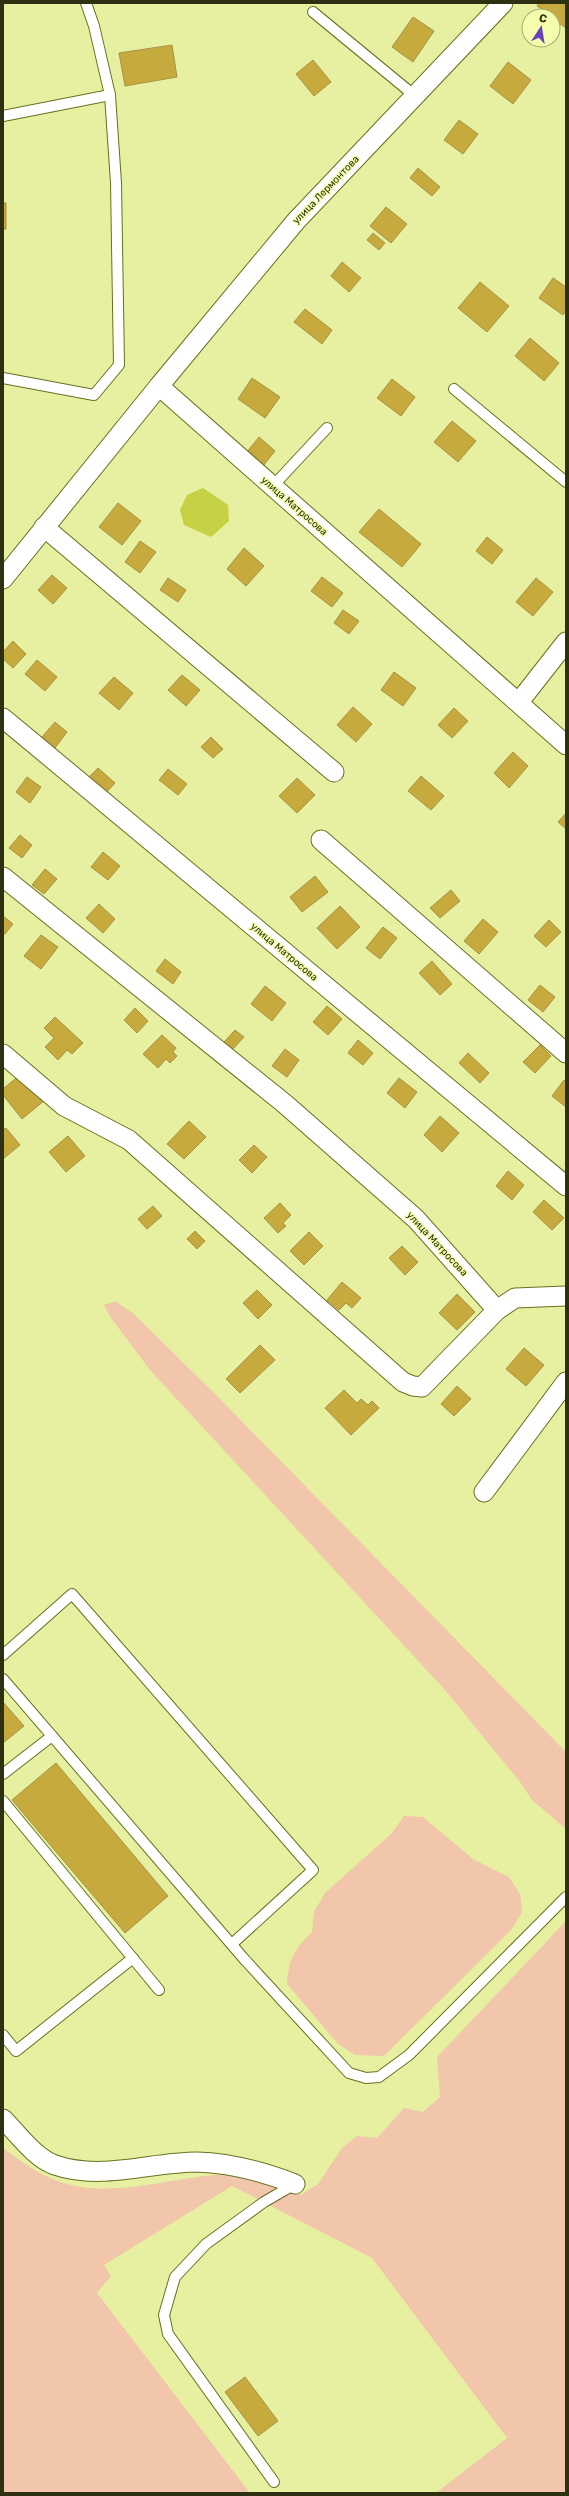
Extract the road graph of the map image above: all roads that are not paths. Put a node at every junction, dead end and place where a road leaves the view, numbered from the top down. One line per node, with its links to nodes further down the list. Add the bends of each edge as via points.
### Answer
1 (86, 3): 4 (lane)
2 (503, 3): 5 (street, улица Лермонтова)
3 (313, 12): 5 (lane)
4 (110, 95): 6 (lane); 7 (lane, via 116,184 119,365 94,395)
5 (415, 96): 8 (street, улица Лермонтова, via 296,220)
6 (3, 116)
7 (3, 378)
8 (159, 386): 12 (street, улица Матросова); 13 (street)
9 (454, 389): 11 (lane)
10 (327, 428): 12 (lane)
11 (566, 482)
12 (272, 487): 16 (street, улица Матросова)
13 (44, 527): 14 (street); 19 (street)
14 (3, 579)
15 (566, 642): 16 (street)
16 (519, 702): 18 (street, улица Матросова)
17 (3, 718): 24 (street, улица Матросова)
18 (566, 745)
19 (334, 772)
20 (321, 840): 22 (street)
21 (3, 877): 26 (street, улица Матросова, via 285,1104 416,1219)
22 (566, 1053)
23 (3, 1054): 26 (street, via 64,1106 129,1140 403,1382 422,1387)
24 (566, 1186)
25 (566, 1296): 26 (street, via 516,1298)
26 (497, 1310)
27 (566, 1382): 28 (street)
28 (484, 1492)
29 (3, 1655): 35 (lane, via 72,1594 313,1870)
30 (3, 1679): 31 (lane)
31 (52, 1736): 32 (lane); 35 (lane)
32 (3, 1774)
33 (3, 1801): 36 (lane)
34 (566, 1897): 35 (lane, via 409,2055 379,2077 366,2078 349,2073 271,1990)
35 (232, 1944)
36 (132, 1958): 37 (lane); 38 (lane, via 16,2051)
37 (159, 1990)
38 (3, 2035)
39 (3, 2119): 40 (street, via 40,2156 55,2165 99,2171 197,2162 265,2172)
40 (295, 2184): 41 (lane, via 264,2202 206,2244 176,2277 164,2315 168,2334)
41 (274, 2482)

